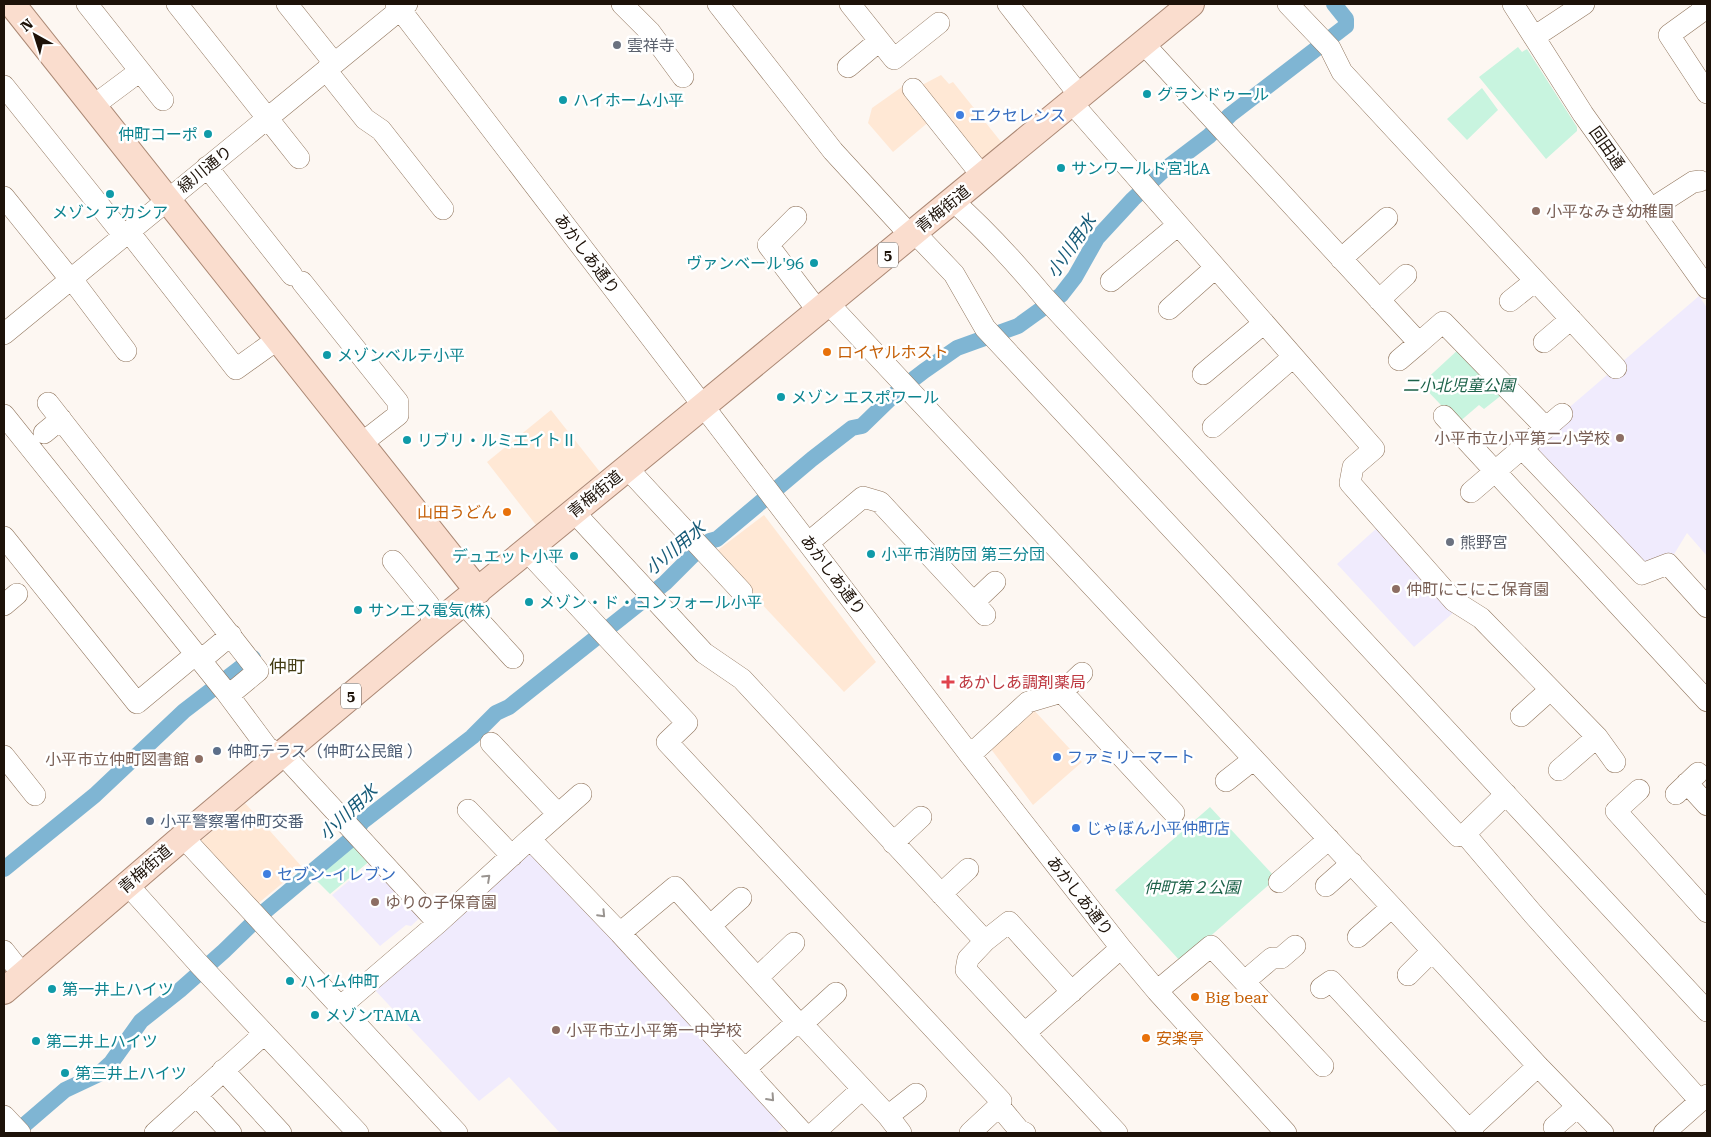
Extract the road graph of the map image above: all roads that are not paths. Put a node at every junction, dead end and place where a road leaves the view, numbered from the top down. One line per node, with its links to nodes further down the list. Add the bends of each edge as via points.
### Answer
1 (12, 4): 28 (main road)
2 (87, 4): 21 (street)
3 (177, 4): 29 (street)
4 (287, 4): 19 (street)
5 (622, 4): 22 (street, via 650,32)
6 (718, 4): 43 (street, via 833,151)
7 (1008, 4): 26 (street)
8 (1191, 4): 18 (main road, 青梅街道 / 5)
9 (1288, 4): 48 (street, via 1324,43 1342,72)
10 (1513, 4): 16 (street, 回田通)
11 (1584, 4): 16 (street)
12 (1702, 4): 25 (street, via 1705,9 1669,34)
13 (401, 6): 19 (street, 緑川通り); 66 (street, あかしあ通り)
14 (856, 6): 17 (street)
15 (939, 24): 17 (street, via 894,59)
16 (1534, 37): 38 (street, 回田通, via 1583,114)
17 (879, 41): 20 (street)
18 (1143, 43): 26 (main road, 青梅街道 / 5); 44 (street)
19 (330, 66): 29 (street, 緑川通り); 37 (street, via 365,119 381,130)
20 (848, 67)
21 (140, 71): 27 (street); 28 (street)
22 (683, 76)
23 (4, 86): 42 (street)
24 (913, 89): 32 (street)
25 (1707, 93)
26 (1076, 99): 32 (main road, 青梅街道 / 5); 41 (street)
27 (162, 100)
28 (93, 106): 35 (main road)
29 (268, 118): 30 (street); 31 (street, 緑川通り)
30 (299, 158)
31 (207, 167): 35 (street, 緑川通り); 73 (street, via 398,402 398,415)
32 (983, 177): 36 (main road, 青梅街道 / 5)
33 (1700, 181): 38 (street, via 1693,182)
34 (4, 197): 47 (street)
35 (168, 199): 42 (street, 緑川通り); 58 (main road)
36 (953, 201): 43 (main road, 青梅街道 / 5); 108 (street, via 1012,257 1052,305)
37 (443, 209)
38 (1651, 209): 50 (street, 回田通)
39 (796, 217): 53 (street, via 768,245)
40 (1387, 218): 44 (street)
41 (1178, 225): 45 (street); 49 (street)
42 (126, 234): 47 (street, 緑川通り); 58 (street, via 236,369)
43 (913, 234): 53 (main road, 青梅街道 / 5); 115 (street, via 954,274 989,333 1458,836)
44 (1341, 259): 51 (street)
45 (1215, 268): 54 (street); 56 (street)
46 (1406, 275): 51 (street)
47 (70, 278): 57 (street, 緑川通り); 61 (street)
48 (1535, 280): 52 (street); 55 (street)
49 (1111, 281)
50 (1707, 288)
51 (1379, 300): 60 (street)
52 (1510, 301)
53 (823, 307): 66 (main road, 青梅街道 / 5); 101 (street, via 906,387)
54 (1169, 309)
55 (1571, 319): 59 (street); 64 (street)
56 (1264, 323): 62 (street); 65 (street)
57 (6, 326)
58 (278, 339): 73 (main road)
59 (1544, 342)
60 (1419, 343): 63 (street); 71 (street, via 1444,322)
61 (126, 351)
62 (1293, 357): 70 (street); 92 (street, via 1374,449 1353,467 1350,483 1454,601 1481,618)
63 (1399, 360)
64 (1616, 368)
65 (1203, 374)
66 (703, 406): 75 (main road, 青梅街道 / 5); 80 (street, あかしあ通り)
67 (1562, 414): 71 (street)
68 (4, 415): 91 (street)
69 (1444, 416): 76 (street)
70 (1213, 427)
71 (1546, 428): 74 (street)
72 (44, 433): 88 (street, via 54,411)
73 (362, 444): 85 (main road)
74 (1522, 448): 76 (street); 86 (street, via 1642,574 1668,564)
75 (627, 468): 78 (main road, 青梅街道 / 5); 84 (street)
76 (1495, 472): 77 (street); 94 (street)
77 (1471, 492)
78 (573, 511): 81 (main road, 青梅街道 / 5); 119 (street, via 704,653 742,680)
79 (4, 537): 91 (street, via 137,703)
80 (808, 542): 83 (street, via 863,497 880,502 980,609); 99 (street, あかしあ通り)
81 (526, 550): 85 (main road, 青梅街道 / 5); 161 (street, via 687,723 667,742 1002,1101)
82 (393, 561): 87 (street, via 429,605)
83 (995, 582)
84 (742, 592)
85 (470, 597): 87 (main road, 青梅街道 / 5); 89 (street)
86 (1707, 607)
87 (433, 627): 98 (main road, 青梅街道 / 5)
88 (231, 635): 91 (street); 91 (street, via 258,671)
89 (513, 658)
90 (1082, 673): 93 (street)
91 (213, 676): 98 (street, via 267,746)
92 (1550, 690): 95 (street); 96 (street)
93 (1062, 692): 99 (street, via 1028,702); 112 (street, via 1144,769)
94 (1707, 701)
95 (1521, 716)
96 (1597, 737): 102 (street); 103 (street)
97 (491, 743): 113 (street)
98 (280, 755): 116 (main road, 青梅街道 / 5); 130 (street, via 356,832)
99 (970, 755): 137 (street, あかしあ通り)
100 (4, 756): 109 (street)
101 (1254, 759): 104 (street); 118 (street)
102 (1615, 762)
103 (1559, 770)
104 (1226, 781)
105 (1687, 784): 110 (street)
106 (1639, 790): 129 (street, via 1616,811 1628,837)
107 (581, 794): 113 (street)
108 (1506, 794): 115 (street); 149 (street)
109 (35, 795)
110 (1707, 805)
111 (468, 810): 120 (street)
112 (1174, 813)
113 (558, 814): 117 (street)
114 (921, 817): 119 (street)
115 (1465, 834): 160 (street, via 1539,921)
116 (183, 837): 124 (main road, 青梅街道 / 5); 148 (street)
117 (530, 839): 120 (street); 132 (street, one-way to 132)
118 (1329, 840): 121 (street); 123 (street)
119 (893, 843): 126 (street)
120 (512, 856): 130 (street, one-way to 120)
121 (1352, 863): 125 (street); 128 (street)
122 (968, 869): 126 (street)
123 (1279, 882)
124 (127, 884): 144 (main road, 青梅街道 / 5); 152 (street)
125 (1326, 886)
126 (941, 894): 134 (street)
127 (741, 898): 131 (street)
128 (1392, 906): 133 (street); 139 (street)
129 (1707, 912)
130 (438, 923): 148 (street)
131 (710, 926): 132 (street, via 675,887); 141 (street)
132 (620, 933): 155 (street)
133 (1358, 937)
134 (985, 941): 146 (street, via 1009,922); 151 (street, via 968,959 966,970)
135 (794, 943): 141 (street)
136 (1295, 946): 143 (street, via 1281,958 1272,958)
137 (1121, 948): 145 (street, あかしあ通り); 146 (street)
138 (4, 951): 144 (street)
139 (1432, 951): 140 (street); 154 (street)
140 (1408, 975)
141 (757, 978): 150 (street)
142 (1330, 980): 165 (street)
143 (1245, 981): 145 (street, via 1212,946); 153 (street)
144 (13, 983)
145 (1157, 991): 177 (street, あかしあ通り)
146 (1072, 992): 151 (street)
147 (836, 993): 150 (street)
148 (340, 1007): 170 (street)
149 (1707, 1012)
150 (800, 1023): 155 (street); 157 (street)
151 (1025, 1033): 176 (street)
152 (264, 1034): 156 (street); 169 (street)
153 (1323, 1066)
154 (1538, 1066): 162 (street); 165 (street)
155 (745, 1069): 171 (street, one-way to 171)
156 (223, 1070): 159 (street); 168 (street)
157 (862, 1089): 163 (street); 172 (street)
158 (916, 1094): 163 (street)
159 (196, 1095): 166 (street); 167 (street)
160 (1704, 1098): 179 (street)
161 (999, 1106): 174 (street); 175 (street)
162 (1577, 1107): 164 (street); 178 (street)
163 (888, 1116): 173 (street)
164 (1554, 1127)
165 (1471, 1131)
166 (155, 1133)
167 (231, 1133)
168 (281, 1133)
169 (358, 1133)
170 (457, 1133)
171 (803, 1133)
172 (814, 1133)
173 (901, 1133)
174 (970, 1133)
175 (1025, 1133)
176 (1117, 1133)
177 (1286, 1133)
178 (1603, 1133)
179 (1664, 1133)

